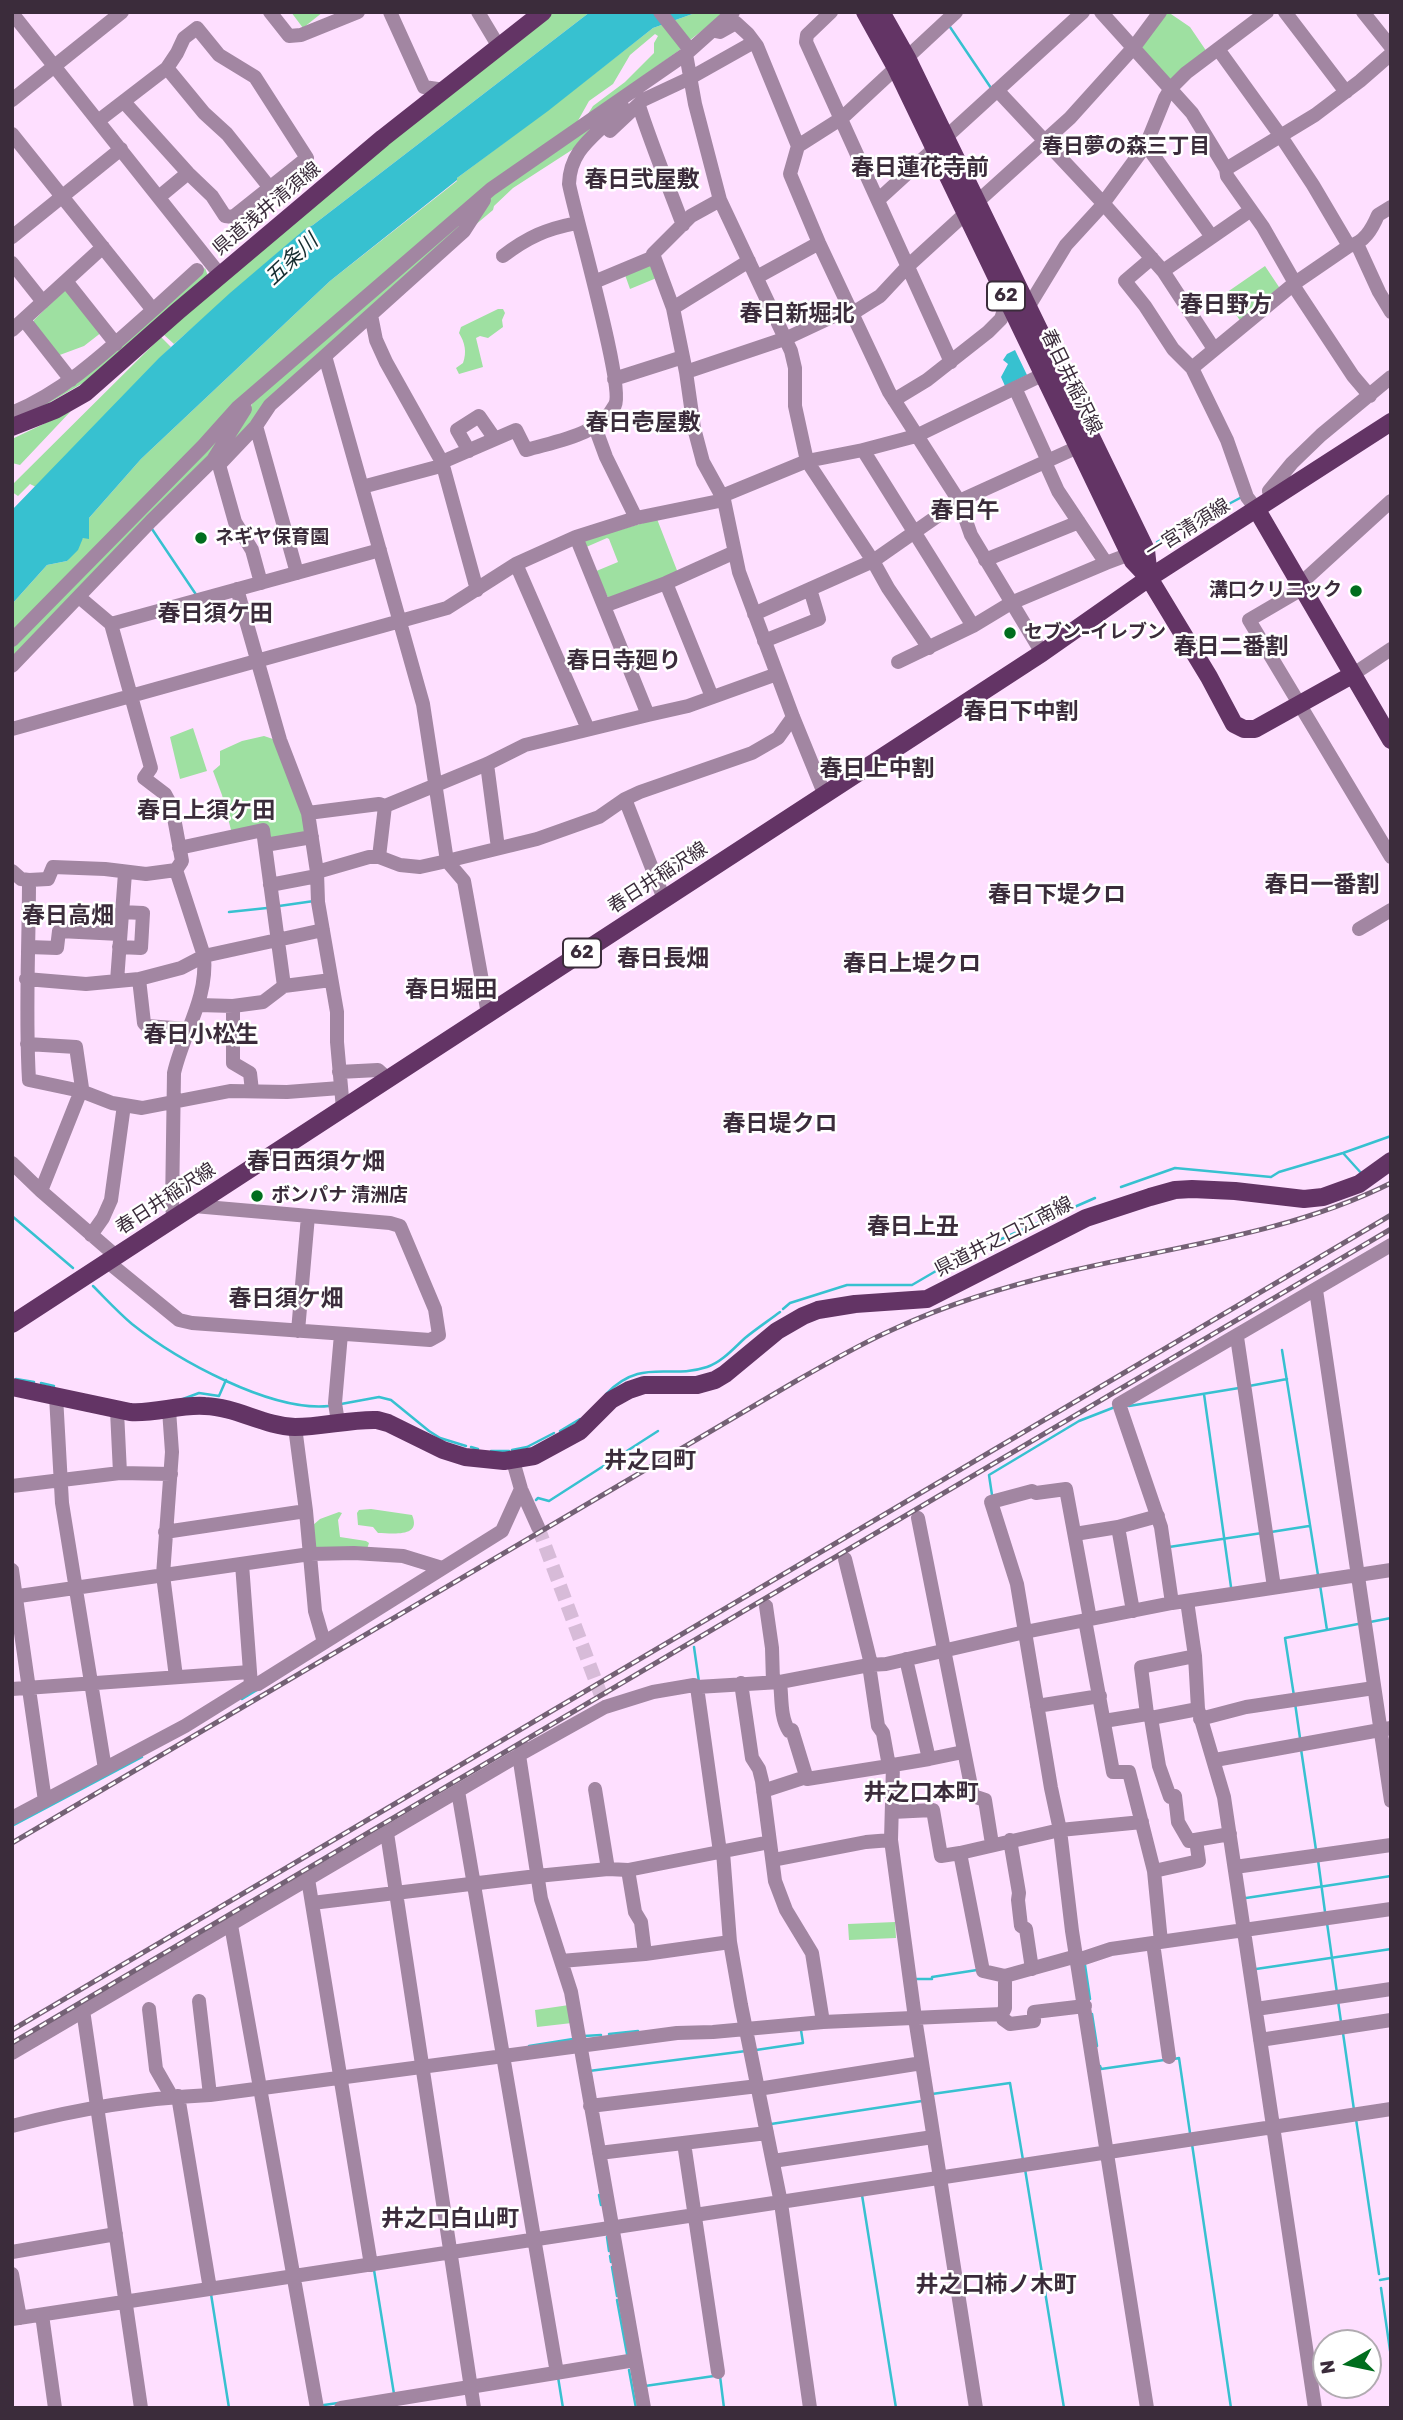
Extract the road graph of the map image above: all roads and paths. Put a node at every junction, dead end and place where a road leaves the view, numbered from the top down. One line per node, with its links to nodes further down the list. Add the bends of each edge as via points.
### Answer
1 (270, 12): 2 (street, via 289,36)
2 (358, 12)
3 (390, 12): 32 (street)
4 (478, 12): 22 (street)
5 (543, 12): 22 (main road, 県道浅井清須線)
6 (660, 12): 25 (street)
7 (733, 12): 20 (street)
8 (831, 12): 42 (street, via 807,35 806,42)
9 (865, 12): 28 (main road, 春日井稲沢線 / 62)
10 (881, 12): 28 (main road, 春日井稲沢線 / 62)
11 (956, 12): 28 (street)
12 (1083, 12): 35 (street)
13 (1101, 12): 23 (street)
14 (1160, 12): 23 (street)
15 (1267, 12): 26 (street)
16 (1285, 12): 37 (street)
17 (1363, 12): 24 (street)
18 (12, 13): 29 (street)
19 (118, 13): 29 (street)
20 (710, 31): 21 (street, via 720,32 736,23); 25 (street)
21 (754, 42): 31 (street); 49 (street)
22 (499, 47): 34 (main road, 県道浅井清須線)
23 (1134, 47): 33 (street); 46 (street)
24 (1391, 47)
25 (687, 49): 31 (street); 36 (street)
26 (1218, 49): 33 (street); 45 (street)
27 (1391, 54): 37 (street)
28 (901, 63): 42 (street); 47 (main road, 春日井稲沢線 / 62)
29 (54, 66): 38 (street); 43 (street)
30 (167, 68): 39 (street); 54 (street); 54 (street, via 184,38 197,28 219,55 255,77 307,158)
31 (690, 78): 40 (street); 58 (street)
32 (424, 87): 34 (street); 41 (street)
33 (1171, 88): 48 (street); 52 (street)
34 (444, 90): 41 (main road, 県道浅井清須線)
35 (997, 90): 46 (street); 47 (street)
36 (633, 91): 51 (street); 55 (street)
37 (1346, 92): 45 (street)
38 (12, 100)
39 (124, 102): 43 (street); 53 (street)
40 (639, 106): 51 (street, via 587,151); 65 (street)
41 (421, 108): 79 (main road, 県道浅井清須線)
42 (842, 117): 49 (street); 59 (street)
43 (99, 121): 50 (street)
44 (12, 134): 56 (street)
45 (1280, 135): 52 (street); 69 (street)
46 (1045, 142): 60 (street); 61 (street)
47 (940, 143): 59 (street); 61 (main road, 春日井稲沢線 / 62)
48 (1146, 145): 60 (street); 67 (street)
49 (798, 146): 68 (street, via 790,174)
50 (121, 149): 56 (street); 57 (street)
51 (578, 150): 64 (street, via 569,171)
52 (1226, 169): 63 (street)
53 (188, 173): 54 (street, via 225,216 233,217); 57 (street)
54 (270, 188)
55 (491, 189): 91 (street, via 464,231); 107 (street)
56 (63, 197): 66 (street); 70 (street)
57 (159, 197): 79 (street)
58 (720, 200): 65 (street); 74 (street)
59 (878, 200): 76 (street)
60 (1102, 202): 73 (street); 87 (street, via 1066,245)
61 (971, 208): 76 (street); 85 (main road, 春日井稲沢線 / 62); 87 (main road, 春日井稲沢線 / 62)
62 (1391, 208): 69 (street, via 1378,215 1373,228)
63 (1251, 211): 67 (street); 83 (street)
64 (577, 223): 71 (street, via 547,229); 82 (street)
65 (683, 225): 72 (street)
66 (12, 237)
67 (1212, 237): 78 (street)
68 (819, 243): 80 (street); 89 (street)
69 (1353, 245): 83 (street); 90 (street)
70 (103, 247): 81 (street); 88 (street)
71 (503, 256)
72 (654, 257): 82 (street); 86 (street)
73 (1152, 258): 78 (street); 100 (street, via 1125,281)
74 (749, 261): 80 (street); 86 (street)
75 (12, 263): 84 (street)
76 (908, 266): 89 (street, via 880,296); 99 (street)
77 (197, 270): 88 (street)
78 (1163, 271): 96 (street)
79 (221, 275): 114 (main road, 県道浅井清須線, via 85,393)
80 (757, 277): 94 (street)
81 (66, 281): 84 (street); 95 (street)
82 (594, 282): 103 (street)
83 (1294, 284): 96 (street); 108 (street)
84 (43, 302): 92 (street)
85 (1009, 302): 99 (street, via 1001,319); 102 (main road, 春日井稲沢線 / 62)
86 (673, 308): 98 (street)
87 (1027, 309): 142 (main road, 春日井稲沢線 / 62, via 1146,550)
88 (153, 310): 95 (street)
89 (852, 311): 94 (street); 109 (street)
90 (1391, 312)
91 (371, 315): 97 (street); 122 (street, via 386,362)
92 (24, 320): 93 (street); 104 (street)
93 (12, 330)
94 (787, 338): 101 (street); 120 (street)
95 (116, 344): 104 (street)
96 (1214, 349): 100 (street)
97 (325, 356): 112 (street, via 270,405); 124 (street)
98 (683, 357): 101 (street); 103 (street)
99 (951, 362): 109 (street)
100 (1192, 368): 129 (street, via 1227,440 1247,497)
101 (686, 372): 125 (street, via 697,443)
102 (1044, 374): 106 (street); 117 (main road, 春日井稲沢線 / 62)
103 (614, 379): 113 (street, via 617,404)
104 (71, 380): 110 (street)
105 (1388, 385): 108 (street)
106 (1015, 388): 115 (street); 121 (street)
107 (254, 393): 123 (street); 156 (street)
108 (1370, 396): 126 (street, via 1292,463 1269,491)
109 (894, 400): 115 (street)
110 (12, 413)
111 (1391, 422): 126 (main road, 一宮清須線)
112 (256, 426): 123 (street); 141 (street)
113 (595, 427): 116 (street, via 526,450 516,430); 130 (street)
114 (12, 428)
115 (916, 436): 118 (street); 127 (street)
116 (495, 439): 119 (street); 119 (street, via 480,416 457,430)
117 (1078, 447): 121 (street); 136 (main road, 春日井稲沢線 / 62)
118 (863, 450): 120 (street); 132 (street)
119 (469, 451): 122 (street)
120 (807, 461): 125 (street); 138 (street)
121 (1047, 461): 127 (street); 131 (street, via 1058,491)
122 (442, 462): 124 (street); 148 (street)
123 (216, 463): 143 (street); 149 (street, via 151,521)
124 (362, 487): 134 (street)
125 (723, 498): 130 (street); 135 (street)
126 (1274, 499): 129 (main road, 一宮清須線)
127 (959, 501): 132 (street); 137 (street)
128 (1391, 501): 145 (street)
129 (1257, 510): 142 (main road, 一宮清須線); 145 (main road, 一宮清須線)
130 (636, 518): 133 (street)
131 (1079, 522): 137 (street); 140 (street)
132 (913, 532): 138 (street); 155 (street)
133 (576, 537): 139 (street); 151 (street)
134 (380, 550): 141 (street); 153 (street)
135 (735, 552): 144 (street); 152 (street)
136 (1130, 554): 140 (street); 142 (main road, 春日井稲沢線 / 62)
137 (985, 560): 150 (street)
138 (873, 561): 147 (street); 158 (street)
139 (516, 564): 148 (street); 172 (street)
140 (1106, 564): 150 (street)
141 (298, 573): 143 (street)
142 (1149, 578): 160 (main road, 春日井稲沢線 / 62); 168 (main road, 一宮清須線, via 1234,724 1255,729)
143 (261, 583): 146 (street)
144 (666, 583): 151 (street); 167 (street)
145 (1301, 587): 165 (main road, 一宮清須線); 168 (street, via 1249,620)
146 (237, 589): 154 (street); 161 (street)
147 (810, 589): 152 (street); 157 (street, via 819,619)
148 (477, 590): 153 (street, via 447,608)
149 (79, 597): 154 (street); 163 (street)
150 (1011, 603): 155 (street); 160 (street)
151 (604, 606): 169 (street)
152 (754, 614): 157 (street)
153 (400, 621): 161 (street); 175 (street, via 423,704)
154 (111, 624): 166 (street)
155 (973, 626): 158 (street)
156 (12, 640)
157 (764, 641): 164 (street)
158 (929, 648): 162 (street)
159 (1391, 649): 165 (street)
160 (1042, 653): 176 (main road, 春日井稲沢線 / 62)
161 (257, 661): 166 (street); 179 (street)
162 (898, 662)
163 (12, 666)
164 (777, 674): 167 (street); 170 (street)
165 (1352, 675): 168 (main road, 一宮清須線); 173 (main road, 一宮清須線)
166 (131, 696): 171 (street); 182 (street, via 151,768 144,778 165,794 172,807)
167 (712, 697): 169 (street)
168 (1300, 704): 185 (street)
169 (648, 715): 172 (street)
170 (793, 717): 176 (street); 177 (street, via 778,738 752,753)
171 (12, 729)
172 (588, 729): 174 (street, via 525,746)
173 (1391, 739)
174 (487, 764): 175 (street); 183 (street)
175 (437, 785): 178 (street); 186 (street)
176 (824, 793): 193 (main road, 春日井稲沢線 / 62)
177 (625, 799): 183 (street, via 599,817); 193 (street)
178 (385, 806): 179 (street); 184 (street)
179 (307, 813): 180 (street)
180 (312, 837): 181 (street); 190 (street)
181 (265, 845): 182 (street, via 263,830); 192 (street)
182 (179, 848): 187 (street, via 182,861)
183 (498, 848): 186 (street)
184 (379, 857): 186 (street, via 420,867); 190 (street)
185 (1391, 857)
186 (447, 861): 209 (street, via 464,881)
187 (176, 870): 189 (street); 201 (street)
188 (12, 871): 191 (street)
189 (125, 873): 191 (street, via 53,867 48,879); 195 (street)
190 (317, 874): 192 (street); 197 (street)
191 (29, 880): 200 (street)
192 (270, 885): 199 (street)
193 (664, 899): 209 (main road, 春日井稲沢線 / 62)
194 (1391, 910): 196 (street)
195 (121, 912): 198 (street); 198 (street, via 143,913 141,948)
196 (1359, 929)
197 (323, 930): 199 (street); 203 (street)
198 (120, 941): 200 (street, via 59,931 57,948); 204 (street)
199 (277, 941): 201 (street); 206 (street)
200 (29, 947): 205 (street)
201 (204, 956): 202 (street, via 181,968); 207 (street)
202 (139, 979): 204 (street); 210 (street, via 144,1023)
203 (331, 980): 206 (street); 212 (street)
204 (117, 981): 205 (street)
205 (22, 982): 211 (street)
206 (284, 986): 208 (street, via 263,1002)
207 (199, 1004): 208 (street); 210 (street)
208 (233, 1006): 216 (street, via 233,1063 250,1073)
209 (488, 1014): 213 (main road, 春日井稲沢線 / 62)
210 (187, 1030): 217 (street, via 174,1073)
211 (27, 1044): 215 (street, via 29,1080); 215 (street, via 76,1047)
212 (339, 1072): 213 (street, via 378,1070); 214 (street)
213 (388, 1079): 219 (main road, 春日井稲沢線 / 62)
214 (340, 1088): 216 (street); 219 (street)
215 (81, 1091): 218 (street); 222 (street)
216 (251, 1091): 217 (street)
217 (175, 1101): 218 (street, via 142,1108); 225 (street)
218 (124, 1105): 226 (street, via 111,1200)
219 (343, 1109): 223 (main road, 春日井稲沢線 / 62)
220 (1391, 1161): 240 (main road, 県道井之口江南線, via 1359,1184 1323,1197 1175,1190 1086,1218 928,1299 855,1304 803,1316 715,1380 629,1390 611,1400 580,1431 534,1456)
221 (12, 1163): 222 (street)
222 (41, 1191): 226 (street)
223 (194, 1206): 224 (street); 225 (main road, 春日井稲沢線 / 62)
224 (307, 1216): 231 (street); 232 (street, via 400,1226 435,1309 439,1335 430,1340)
225 (174, 1218): 228 (main road, 春日井稲沢線 / 62)
226 (91, 1235): 228 (street)
227 (1391, 1245): 229 (street)
228 (112, 1259): 230 (main road, 春日井稲沢線 / 62); 231 (street, via 179,1320)
229 (1316, 1290): 233 (street); 259 (street)
230 (12, 1324)
231 (298, 1331): 232 (street)
232 (341, 1334): 238 (street, via 335,1403)
233 (1237, 1336): 247 (street, via 1119,1404); 262 (street)
234 (12, 1387): 235 (main road, 県道井之口江南線)
235 (57, 1396): 237 (main road, 県道井之口江南線); 243 (street)
236 (169, 1410): 237 (main road, 県道井之口江南線); 239 (main road, 県道井之口江南線, via 223,1408); 242 (street)
237 (117, 1411): 241 (street)
238 (338, 1422): 239 (main road, 県道井之口江南線); 240 (main road, 県道井之口江南線, via 377,1420 451,1453)
239 (295, 1427): 246 (street)
240 (513, 1461): 245 (street)
241 (120, 1473): 242 (street); 243 (street)
242 (171, 1474): 251 (street)
243 (60, 1480): 244 (street); 261 (street)
244 (12, 1486)
245 (522, 1489): 249 (street); 256 (street, via 502,1531)
246 (306, 1511): 251 (street); 253 (street)
247 (1158, 1516): 250 (street); 265 (street)
248 (918, 1518): 271 (street)
249 (538, 1527)
250 (1118, 1527): 252 (street); 267 (street)
251 (165, 1532): 260 (street)
252 (1075, 1534): 268 (street); 269 (street, via 1066,1489 1032,1491 991,1502 1017,1584)
253 (310, 1554): 255 (street); 256 (street, via 403,1556); 270 (street, via 315,1611)
254 (845, 1559): 274 (street)
255 (242, 1564): 260 (street); 276 (street)
256 (442, 1568): 270 (street)
257 (12, 1570): 263 (street)
258 (1391, 1570): 259 (street)
259 (1357, 1574): 262 (street); 282 (street)
260 (163, 1575): 261 (street); 275 (street)
261 (76, 1587): 263 (street); 278 (street)
262 (1274, 1587): 264 (street)
263 (14, 1596): 281 (street)
264 (1187, 1601): 265 (street); 272 (street)
265 (1172, 1603): 267 (street)
266 (766, 1606): 277 (street)
267 (1133, 1611): 268 (street)
268 (1088, 1619): 269 (street); 284 (street)
269 (1025, 1632): 271 (street); 285 (street)
270 (324, 1642): 276 (street, via 257,1684)
271 (945, 1650): 273 (street); 290 (street)
272 (1195, 1656): 286 (street); 287 (street, via 1141,1667)
273 (906, 1659): 274 (street); 292 (street)
274 (870, 1665): 277 (street); 294 (street, via 874,1703)
275 (176, 1677): 276 (street); 278 (street)
276 (250, 1679): 295 (street, via 185,1726)
277 (777, 1682): 279 (street); 296 (street, via 783,1719 792,1730)
278 (91, 1683): 281 (street); 295 (street)
279 (741, 1683): 280 (street); 299 (street, via 752,1758)
280 (695, 1686): 291 (street, via 653,1692 605,1707); 291 (street, via 686,1682 651,1687 602,1700 526,1746); 314 (street)
281 (29, 1688): 283 (street); 300 (street)
282 (1374, 1688): 286 (street); 289 (street)
283 (12, 1689)
284 (1100, 1696): 285 (street); 288 (street)
285 (1037, 1706): 305 (street)
286 (1199, 1714): 287 (street); 293 (street)
287 (1149, 1716): 288 (street); 310 (street, via 1159,1766 1170,1797 1175,1796 1178,1822 1189,1841)
288 (1104, 1721): 304 (street, via 1112,1772 1129,1772)
289 (1385, 1729): 293 (street); 301 (street)
290 (963, 1752): 292 (street); 312 (street, via 973,1796 985,1800)
291 (519, 1755): 298 (street); 321 (street)
292 (929, 1759): 294 (street)
293 (1215, 1760): 307 (street)
294 (891, 1766): 296 (street); 302 (street)
295 (105, 1769): 300 (street)
296 (806, 1776): 299 (street)
297 (595, 1789): 318 (street)
298 (458, 1791): 306 (street); 323 (street)
299 (764, 1791): 311 (street)
300 (45, 1801): 303 (street)
301 (1391, 1801)
302 (892, 1812): 308 (street); 315 (street, via 933,1810 941,1856)
303 (12, 1818)
304 (1142, 1822): 305 (street); 320 (street)
305 (1060, 1830): 309 (street); 332 (street)
306 (387, 1833): 322 (street); 324 (street)
307 (1230, 1834): 310 (street); 317 (street)
308 (891, 1840): 316 (street); 343 (street)
309 (1010, 1840): 312 (street); 334 (street, via 1021,1926 1026,1929)
310 (1196, 1840): 320 (street, via 1199,1861)
311 (770, 1842): 314 (street); 316 (street)
312 (992, 1844): 315 (street)
313 (1391, 1844): 317 (street)
314 (722, 1852): 319 (street); 329 (street)
315 (960, 1853): 335 (street, via 983,1971)
316 (773, 1860): 345 (street, via 786,1910 812,1953)
317 (1235, 1867): 328 (street)
318 (608, 1869): 319 (street); 321 (street)
319 (628, 1870): 331 (street)
320 (1154, 1871): 330 (street)
321 (537, 1876): 323 (street); 333 (street)
322 (308, 1879): 325 (street); 327 (street)
323 (473, 1883): 324 (street); 350 (street)
324 (396, 1893): 325 (street); 353 (street)
325 (312, 1903): 354 (street)
326 (1391, 1909): 328 (street)
327 (231, 1924): 341 (street); 356 (street)
328 (1244, 1930): 330 (street); 340 (street)
329 (730, 1942): 331 (street); 346 (street)
330 (1157, 1942): 332 (street); 351 (street)
331 (645, 1954): 333 (street)
332 (1077, 1958): 334 (street); 338 (street)
333 (561, 1961): 348 (street)
334 (1032, 1969): 335 (street)
335 (1005, 1976): 342 (street)
336 (1391, 1989): 340 (street)
337 (199, 2001): 357 (street)
338 (1085, 2006): 342 (street, via 1034,2012 1034,2021 1010,2024); 367 (street)
339 (149, 2009): 358 (street, via 156,2069)
340 (1255, 2009): 347 (street)
341 (83, 2010): 349 (street); 360 (street)
342 (1002, 2014): 343 (street)
343 (915, 2018): 345 (street); 352 (street)
344 (1391, 2020): 347 (street)
345 (822, 2022): 346 (street)
346 (747, 2029): 348 (street); 355 (street)
347 (1260, 2040): 363 (street)
348 (579, 2045): 350 (street); 359 (street)
349 (12, 2053)
350 (502, 2055): 353 (street); 375 (street)
351 (1170, 2057)
352 (922, 2063): 355 (street); 365 (street)
353 (422, 2066): 354 (street); 377 (street)
354 (341, 2077): 356 (street); 378 (street)
355 (758, 2087): 359 (street); 364 (street)
356 (260, 2088): 357 (street); 380 (street)
357 (210, 2095): 358 (street)
358 (175, 2096): 360 (street); 381 (street)
359 (590, 2106): 368 (street)
360 (97, 2107): 362 (street); 374 (street)
361 (1391, 2109): 363 (street)
362 (12, 2126)
363 (1273, 2127): 367 (street); 398 (street)
364 (767, 2133): 366 (street); 369 (street)
365 (933, 2137): 369 (street); 370 (street)
366 (684, 2143): 368 (street); 372 (street)
367 (1108, 2152): 370 (street); 397 (street)
368 (598, 2153): 373 (street)
369 (773, 2161): 371 (street)
370 (940, 2178): 371 (street); 396 (street)
371 (781, 2203): 372 (street); 395 (street)
372 (695, 2215): 373 (street); 386 (street)
373 (612, 2228): 375 (street); 385 (street)
374 (116, 2234): 376 (street); 382 (street)
375 (534, 2240): 377 (street); 387 (street)
376 (12, 2252)
377 (451, 2253): 378 (street); 388 (street)
378 (371, 2265): 380 (street)
379 (12, 2274): 384 (street)
380 (294, 2277): 381 (street); 391 (street)
381 (210, 2289): 382 (street)
382 (125, 2301): 383 (street); 390 (street)
383 (42, 2315): 384 (street); 389 (street)
384 (16, 2319)
385 (635, 2360): 387 (street); 394 (street)
386 (718, 2372)
387 (557, 2373): 388 (street)
388 (471, 2387): 392 (street); 393 (street)
389 (55, 2408)
390 (141, 2408)
391 (317, 2408)
392 (341, 2408)
393 (474, 2408)
394 (644, 2408)
395 (810, 2408)
396 (976, 2408)
397 (1147, 2408)
398 (1315, 2408)

